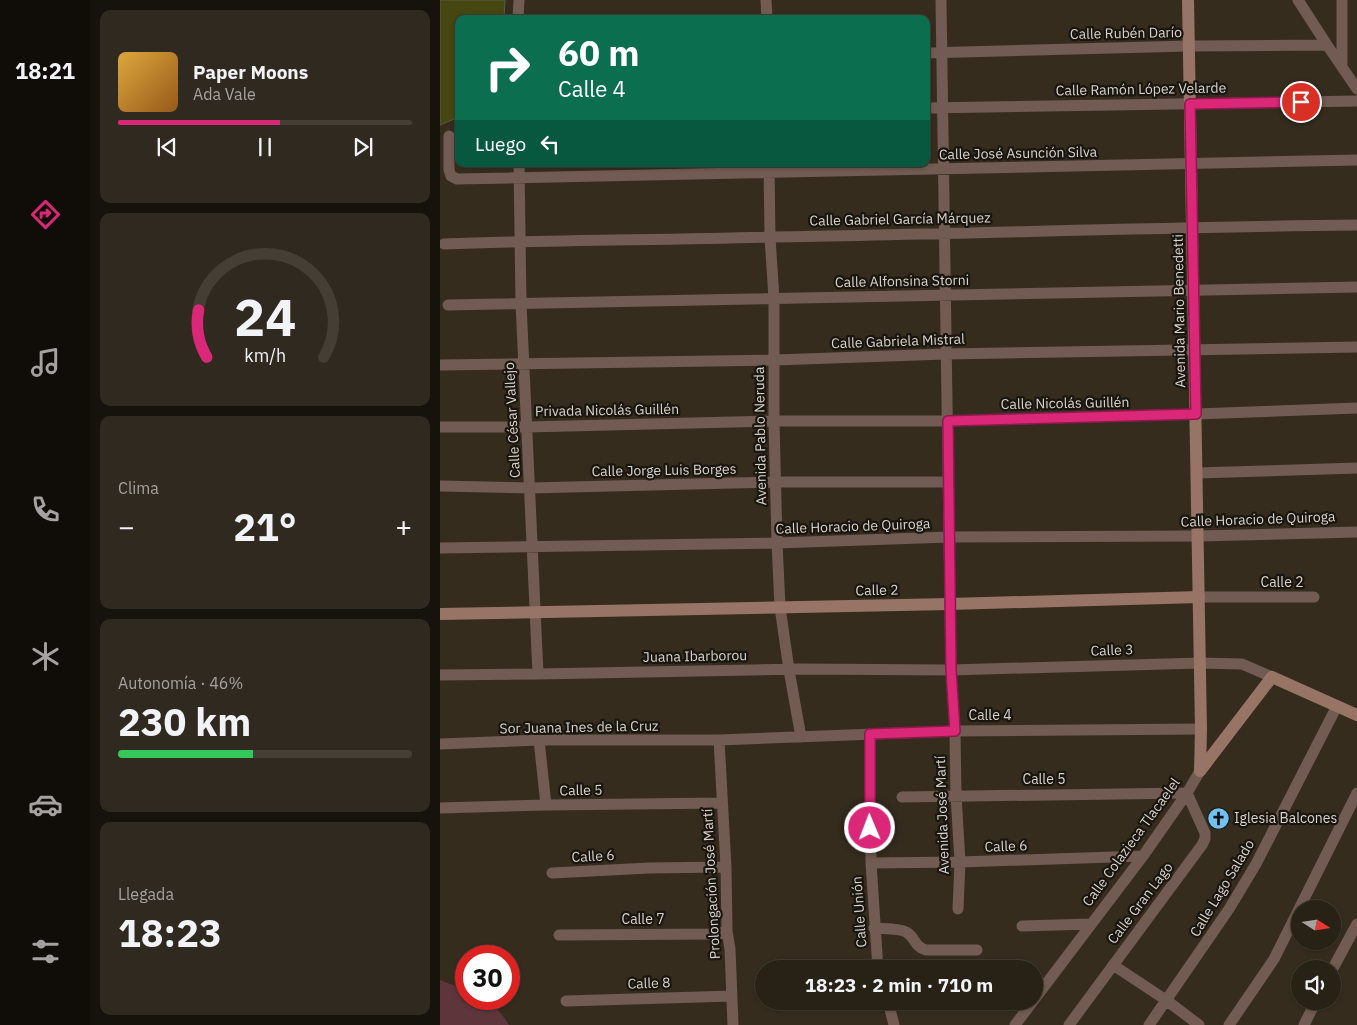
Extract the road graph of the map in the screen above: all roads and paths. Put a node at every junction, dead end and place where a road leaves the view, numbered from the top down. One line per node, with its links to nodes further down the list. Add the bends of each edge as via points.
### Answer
1 (519, 0): 7 (street)
2 (766, 0): 8 (street)
3 (941, 0): 12 (street, Avenida José Martí)
4 (1188, 0): 10 (street, Avenida Mario Benedetti)
5 (1298, 0): 9 (street)
6 (1342, 0): 13 (street)
7 (518, 15)
8 (767, 15)
9 (1327, 45): 10 (street, Calle Rubén Darío); 13 (street)
10 (1189, 46): 12 (street, Calle Rubén Darío); 16 (street, Avenida Mario Benedetti)
11 (930, 53): 12 (street, Calle Rubén Darío)
12 (942, 53): 18 (street, Avenida José Martí)
13 (1342, 66): 14 (street)
14 (1357, 89)
15 (1357, 100): 16 (street, Calle Ramón López Velarde)
16 (1190, 104): 18 (street, Calle Ramón López Velarde); 21 (street, Avenida Mario Benedetti)
17 (930, 108): 18 (street, Calle Ramón López Velarde)
18 (943, 108): 24 (street, Avenida José Martí)
19 (449, 136): 25 (street, Calle José Asunción Silva, via 451,176 457,179)
20 (1357, 160): 21 (street, Calle José Asunción Silva)
21 (1191, 164): 24 (street, Calle José Asunción Silva); 27 (street, Avenida Mario Benedetti)
22 (519, 167): 25 (street, Calle César Vallejo)
23 (768, 168): 24 (street, Calle José Asunción Silva); 25 (street, Calle José Asunción Silva); 29 (street, Avenida Pablo Neruda)
24 (944, 170): 28 (street, Avenida José Martí)
25 (520, 179): 30 (street, Calle César Vallejo)
26 (1357, 225): 27 (street, Calle Gabriel García Márquez)
27 (1192, 227): 28 (street, Calle Gabriel García Márquez); 33 (street, Avenida Mario Benedetti)
28 (945, 233): 29 (street, Calle Gabriel García Márquez); 34 (street, Avenida José Martí)
29 (770, 237): 30 (street, Calle Gabriel García Márquez); 35 (street, Avenida Pablo Neruda)
30 (521, 241): 31 (street, Calle Gabriel García Márquez); 36 (street, Calle César Vallejo)
31 (444, 244)
32 (1357, 286): 33 (street, Calle Alfonsina Storni)
33 (1193, 290): 34 (street, Calle Alfonsina Storni); 39 (street, Avenida Mario Benedetti)
34 (946, 295): 35 (street, Calle Alfonsina Storni); 40 (street, Avenida José Martí)
35 (774, 299): 36 (street, Calle Alfonsina Storni); 41 (street, Avenida Pablo Neruda)
36 (522, 303): 37 (street, Calle Alfonsina Storni); 42 (street, Calle César Vallejo)
37 (448, 305)
38 (1357, 347): 39 (street, Calle Gabriela Mistral)
39 (1194, 350): 40 (street, Calle Gabriela Mistral); 45 (street, Avenida Mario Benedetti)
40 (946, 354): 41 (street, Calle Gabriela Mistral); 47 (street, Avenida José Martí)
41 (774, 360): 42 (street, Calle Gabriela Mistral); 46 (street, Avenida Pablo Neruda)
42 (524, 364): 43 (street, Calle Gabriela Mistral); 49 (street, Calle César Vallejo)
43 (440, 365)
44 (1357, 408): 45 (street, Calle Nicolás Guillén)
45 (1196, 414): 47 (street, Calle Nicolás Guillén); 51 (street, Avenida Mario Benedetti)
46 (774, 421): 47 (street, Calle Nicolás Guillén); 49 (street, Privada Nicolás Guillén); 52 (street, Avenida Pablo Neruda)
47 (948, 421): 53 (street, Avenida José Martí)
48 (440, 427): 49 (street, Privada Nicolás Guillén)
49 (527, 427): 55 (street, Calle César Vallejo)
50 (1357, 468): 51 (street)
51 (1196, 473): 57 (street, Avenida Mario Benedetti)
52 (776, 482): 53 (street, Calle Jorge Luis Borges); 55 (street, Calle Jorge Luis Borges); 59 (street, Avenida Pablo Neruda)
53 (948, 482): 58 (street, Avenida José Martí)
54 (440, 486): 55 (street, Calle Jorge Luis Borges)
55 (530, 488): 60 (street, Calle César Vallejo)
56 (1357, 532): 57 (street, Calle Horacio de Quiroga)
57 (1198, 536): 58 (street, Calle Horacio de Quiroga); 62 (street, Avenida Mario Benedetti)
58 (949, 538): 59 (street, Calle Horacio de Quiroga); 64 (street, Avenida José Martí)
59 (776, 544): 60 (street, Calle Horacio de Quiroga); 65 (street, Avenida Pablo Neruda)
60 (532, 546): 61 (street, Calle Horacio de Quiroga); 66 (street, Calle César Vallejo)
61 (440, 548)
62 (1199, 597): 63 (street, Calle 2); 64 (street, Calle 2); 68 (street, Avenida Mario Benedetti)
63 (1314, 597)
64 (950, 604): 65 (street, Calle 2); 70 (street, Avenida José Martí)
65 (780, 607): 66 (street, Calle 2); 69 (street, Avenida Pablo Neruda)
66 (534, 612): 67 (street, Calle 2); 72 (street, Calle César Vallejo)
67 (440, 614)
68 (1200, 663): 70 (street, Calle 3); 73 (street, Calle 3, via 1242,664); 76 (street, Avenida Mario Benedetti)
69 (789, 670): 70 (street, Juana Ibarborou); 72 (street, Juana Ibarborou); 79 (street, Avenida Pablo Neruda)
70 (951, 670): 77 (street, Avenida José Martí)
71 (442, 674): 72 (street, Juana Ibarborou)
72 (538, 674)
73 (1272, 677): 74 (street); 83 (street, Calle Colazieca Tlacaelel)
74 (1337, 706): 75 (street); 110 (street, Calle Lago Salado, via 1256,864 1224,917)
75 (1357, 715)
76 (1201, 729): 77 (street, Calle 4); 83 (street, Avenida Mario Benedetti)
77 (955, 731): 78 (street, Calle 4); 86 (street, Avenida José Martí)
78 (870, 734): 79 (street, Calle 4); 93 (street, Calle Unión)
79 (802, 737): 81 (street, Calle 4)
80 (539, 740): 81 (street, Sor Juana Ines de la Cruz); 82 (street, Sor Juana Ines de la Cruz); 89 (street)
81 (719, 740): 88 (street, Prolongación José Martí)
82 (440, 744)
83 (1200, 771): 84 (street, Calle Colazieca Tlacaelel)
84 (1187, 793): 86 (street, Calle 5); 91 (street, Calle Colazieca Tlacaelel); 106 (street, Calle Gran Lago, via 1205,839)
85 (1357, 793): 120 (street, via 1274,959)
86 (956, 795): 87 (street, Calle 5); 92 (street, Avenida José Martí)
87 (902, 797)
88 (722, 803): 89 (street, Calle 5); 94 (street, Prolongación José Martí)
89 (546, 805): 90 (street, Calle 5)
90 (440, 808)
91 (1142, 856): 92 (street, Calle 6); 97 (street, Calle Colazieca Tlacaelel)
92 (960, 862): 93 (street, Calle 6); 96 (street, Avenida José Martí)
93 (871, 863): 100 (street, Calle Unión)
94 (726, 867): 95 (street, Calle 6); 101 (street, Prolongación José Martí)
95 (552, 873)
96 (958, 909)
97 (1091, 924): 99 (street); 107 (street, Calle Colazieca Tlacaelel)
98 (1357, 924): 105 (street)
99 (1022, 926)
100 (874, 928): 103 (street, via 906,932 920,948 926,950); 104 (street, Calle Unión)
101 (727, 931): 102 (street, Calle 7, via 718,934); 108 (street, Prolongación José Martí)
102 (559, 935)
103 (977, 950)
104 (877, 960)
105 (1337, 960)
106 (1113, 965): 110 (street); 117 (street, Calle Gran Lago)
107 (1043, 985)
108 (732, 996): 109 (street, Calle 8); 114 (street, Prolongación José Martí)
109 (566, 1000)
110 (1166, 1000): 118 (street, Calle Lago Salado); 119 (street)
111 (890, 1010): 115 (street)
112 (1025, 1010): 116 (street, Calle Colazieca Tlacaelel)
113 (1312, 1010): 121 (street)
114 (733, 1025)
115 (894, 1025)
116 (1015, 1025)
117 (1069, 1025)
118 (1149, 1025)
119 (1199, 1025)
120 (1229, 1025)
121 (1304, 1025)

